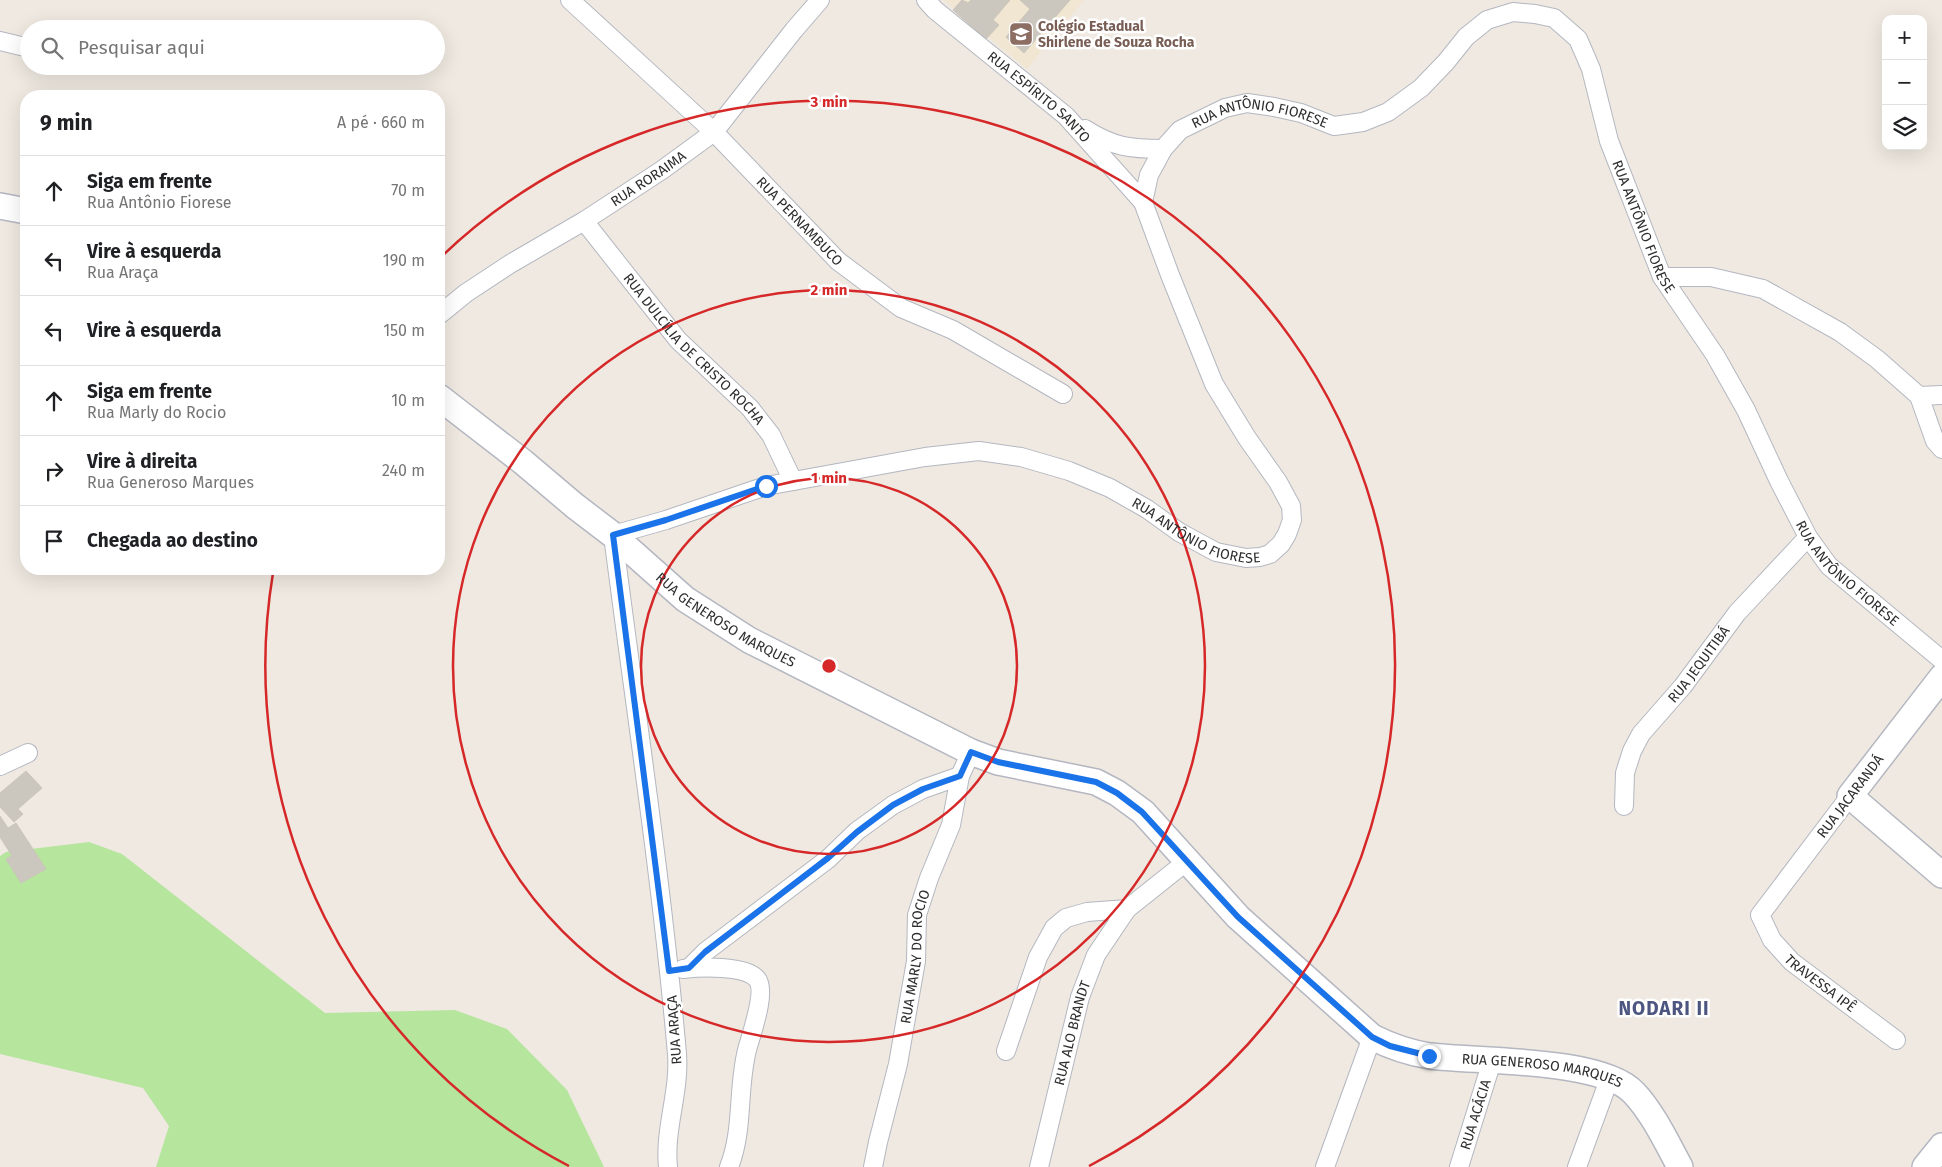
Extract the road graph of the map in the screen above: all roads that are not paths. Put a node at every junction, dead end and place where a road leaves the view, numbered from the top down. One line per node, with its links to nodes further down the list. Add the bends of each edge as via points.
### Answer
1 (570, 0): 7 (street, RUA PERNAMBUCO)
2 (820, 0): 7 (street, RUA RORAIMA)
3 (926, 0): 6 (street, RUA ESPÍRITO SANTO)
4 (0, 41): 5 (street)
5 (20, 46)
6 (1066, 116): 8 (street, via 1104,141 1123,147); 9 (street, RUA ESPÍRITO SANTO)
7 (714, 132): 12 (street, RUA RORAIMA); 15 (street, RUA PERNAMBUCO, via 838,260 901,308 953,330)
8 (1163, 149): 9 (street, RUA ANTÔNIO FIORESE, via 1149,175); 13 (street, RUA ANTÔNIO FIORESE, via 1180,130 1225,108 1247,103 1301,113 1334,126 1363,122 1388,112 1421,88 1466,37 1487,20 1513,12 1554,18 1578,39 1591,69 1609,141)
9 (1143, 202): 20 (street, RUA ANTÔNIO FIORESE, via 1214,384 1291,506 1292,520 1287,534 1270,554 1246,558 1216,552 1110,488 1069,471 1021,457 979,451)
10 (0, 206): 11 (street)
11 (20, 210)
12 (584, 222): 14 (street, RUA RORAIMA, via 510,264); 20 (street, RUA DULCÍLIA DE CRISTO ROCHA, via 678,340 750,408 771,436)
13 (1662, 277): 17 (street, via 1711,277 1763,289 1840,332); 22 (street, RUA ANTÔNIO FIORESE, via 1715,355 1746,410)
14 (445, 309)
15 (1063, 394)
16 (1942, 395): 17 (street)
17 (1920, 396): 19 (street, via 1935,441)
18 (445, 401): 21 (street, RUA GENEROSO MARQUES)
19 (1942, 449)
20 (793, 481): 21 (street, RUA ANTÔNIO FIORESE, via 766,486)
21 (613, 535): 25 (street, RUA GENEROSO MARQUES, via 685,599 749,640); 36 (street, RUA ARAÇA)
22 (1808, 537): 23 (street, RUA ANTÔNIO FIORESE, via 1829,566); 30 (street, RUA JEQUITIBÁ, via 1737,613 1683,686 1641,734 1625,773)
23 (1942, 660)
24 (1942, 677): 29 (street, RUA JACARANDÁ)
25 (971, 752): 28 (street, RUA MARLY DO ROCIO); 31 (street, RUA GENEROSO MARQUES, via 998,762 1096,782 1142,812)
26 (28, 753): 27 (street)
27 (0, 766)
28 (960, 776): 35 (street, via 923,789 893,805 705,952); 45 (street, RUA MARLY DO ROCIO, via 951,825 918,915 916,961 898,1064)
29 (1850, 796): 32 (street); 34 (street, RUA JACARANDÁ)
30 (1624, 806)
31 (1186, 862): 33 (street, RUA ALO BRANDT); 37 (street, RUA GENEROSO MARQUES, via 1238,917)
32 (1942, 875)
33 (1127, 909): 39 (street, via 1087,912 1066,918 1054,928 1038,958); 46 (street, RUA ALO BRANDT, via 1096,955 1080,997)
34 (1760, 915): 38 (street, TRAVESSA IPÊ, via 1772,940 1792,962)
35 (689, 968): 36 (street); 44 (street, via 732,969 750,973 758,980 760,989 757,1016 741,1075 739,1126)
36 (669, 971): 43 (street, RUA ARAÇA, via 677,1081 668,1132)
37 (1372, 1037): 40 (street, RUA GENEROSO MARQUES, via 1390,1046 1429,1056); 47 (street)
38 (1896, 1040)
39 (1006, 1051)
40 (1492, 1061): 41 (street, RUA GENEROSO MARQUES, via 1591,1071); 48 (street, RUA ACÁCIA)
41 (1610, 1077): 49 (street); 50 (street, RUA GENEROSO MARQUES, via 1633,1092)
42 (1941, 1148): 51 (street)
43 (668, 1167)
44 (728, 1167)
45 (873, 1167)
46 (1039, 1167)
47 (1325, 1167)
48 (1459, 1167)
49 (1577, 1167)
50 (1680, 1167)
51 (1924, 1167)

